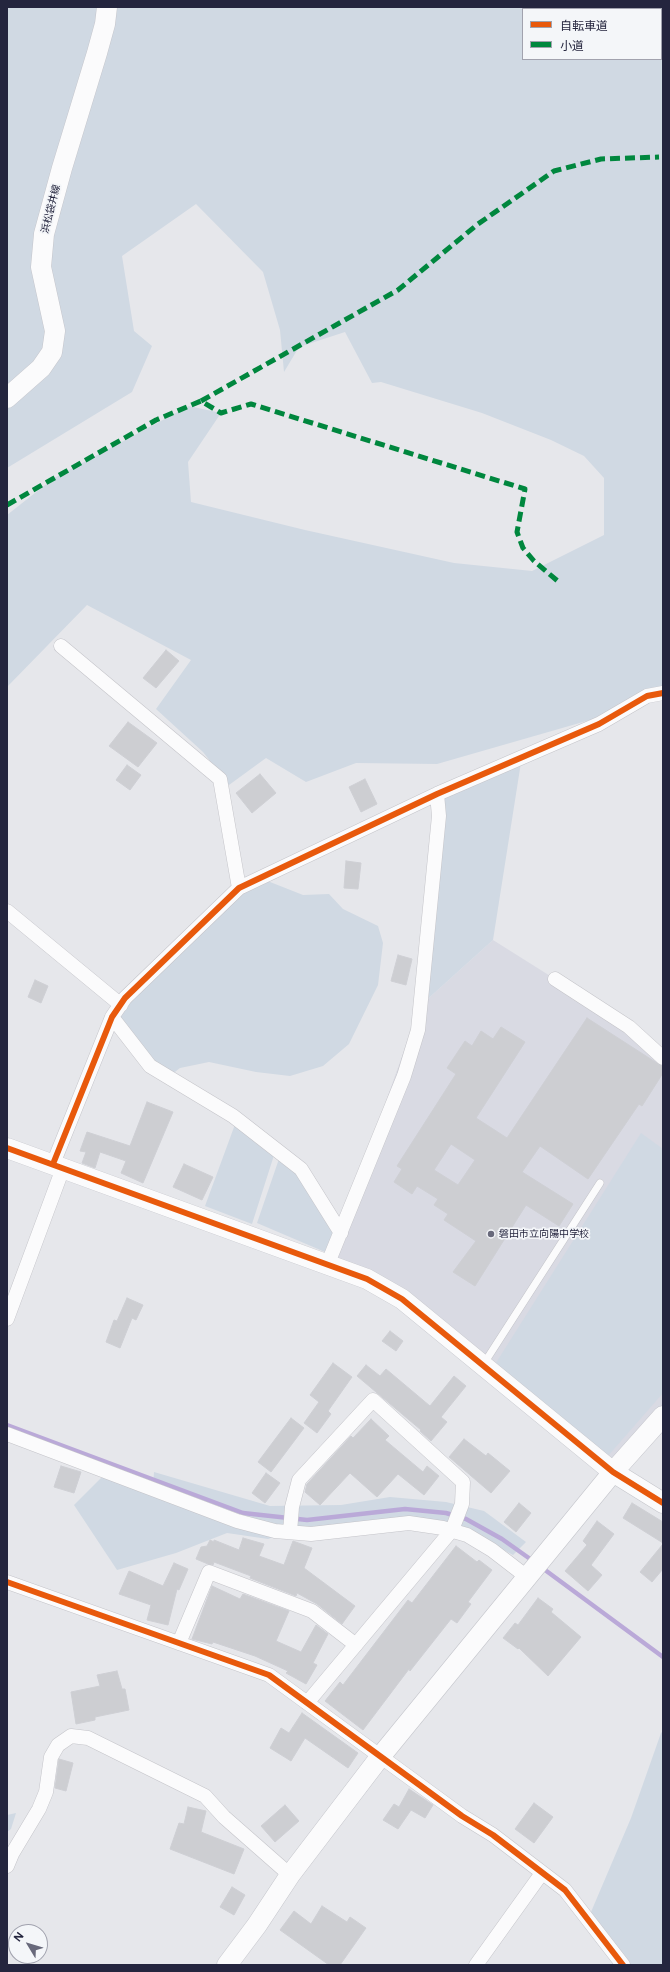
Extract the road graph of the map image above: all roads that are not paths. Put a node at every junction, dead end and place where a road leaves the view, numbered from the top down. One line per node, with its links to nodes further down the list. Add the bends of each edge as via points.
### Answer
1 (107, 7): 2 (street, 浜松袋井線, via 97,53 44,234 41,267 55,331 52,352 41,368)
2 (7, 398)
3 (61, 646): 6 (street, via 220,779)
4 (663, 693): 5 (street, via 647,696 598,724)
5 (437, 794): 6 (street); 15 (street, via 439,816 418,1030 404,1076)
6 (239, 888): 9 (street)
7 (7, 911): 9 (street)
8 (555, 979): 11 (street, via 629,1027)
9 (121, 1005): 10 (street)
10 (112, 1017): 13 (street); 15 (street, via 150,1066 233,1116 301,1169)
11 (663, 1058)
12 (7, 1148): 13 (street)
13 (58, 1166): 16 (street); 17 (street)
14 (600, 1183): 18 (lane)
15 (341, 1233): 16 (street)
16 (328, 1264): 18 (street, via 367,1279 402,1299)
17 (7, 1319)
18 (483, 1365): 21 (street)
19 (663, 1416): 21 (street)
20 (7, 1434): 24 (street, via 237,1521 275,1531)
21 (613, 1472): 22 (street); 25 (street)
22 (663, 1503)
23 (452, 1530): 24 (street, via 409,1523 311,1534); 24 (street, via 462,1504 463,1482 373,1400 299,1480 292,1507); 25 (street, via 467,1535 492,1550); 28 (street)
24 (290, 1532)
25 (528, 1577): 30 (street)
26 (7, 1582): 27 (street)
27 (179, 1644): 28 (street, via 209,1572 312,1611); 29 (street, via 269,1675)
28 (356, 1646): 29 (street)
29 (307, 1703): 30 (street)
30 (380, 1757): 32 (street, via 493,1835); 33 (street)
31 (7, 1866): 33 (street, via 39,1809 46,1792 52,1757 58,1745 71,1736 88,1738 204,1796)
32 (542, 1874): 35 (street); 36 (street, via 565,1890)
33 (290, 1875): 34 (street, via 258,1925)
34 (227, 1965)
35 (476, 1965)
36 (624, 1965)

